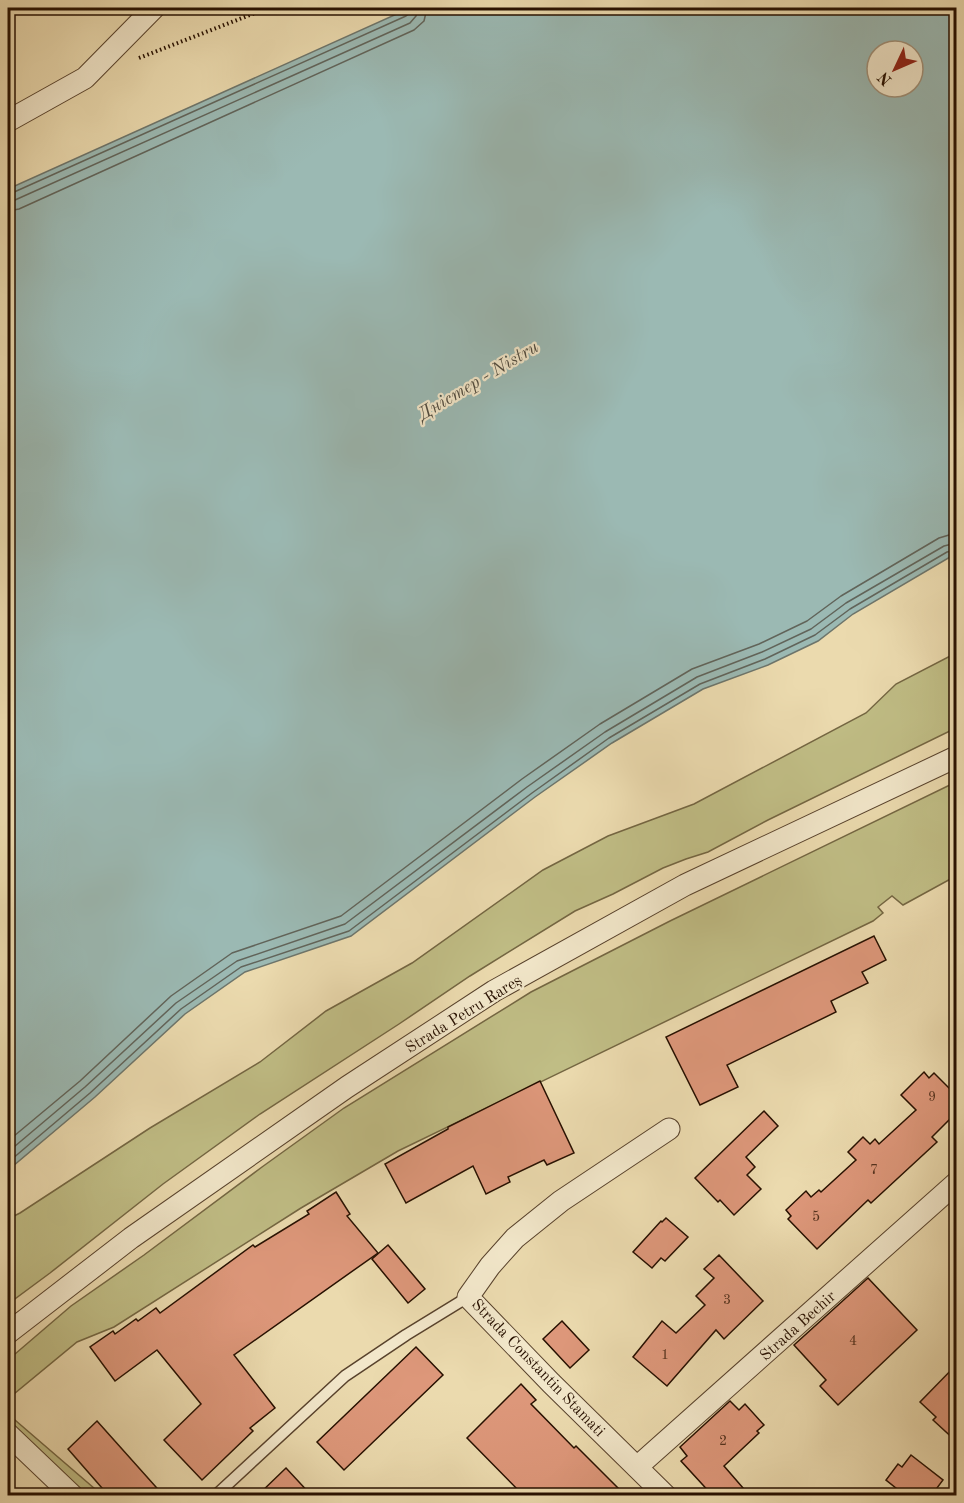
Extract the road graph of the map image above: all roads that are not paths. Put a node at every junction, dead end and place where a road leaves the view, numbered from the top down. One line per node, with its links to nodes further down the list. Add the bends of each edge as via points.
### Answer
1 (154, 8): 2 (street, via 85,78)
2 (8, 121)
3 (957, 757): 7 (street, Strada Petru Rareș, via 686,885 494,991 337,1094 131,1238)
4 (669, 1129): 6 (street, Strada Constantin Stamati, via 561,1201 515,1238)
5 (957, 1183): 9 (street, Strada Bechir)
6 (468, 1297): 9 (street, Strada Constantin Stamati); 11 (lane, via 345,1376)
7 (8, 1333)
8 (8, 1434): 10 (street)
9 (637, 1467): 12 (street, Strada Constantin Stamati)
10 (73, 1496)
11 (215, 1496)
12 (666, 1496)

